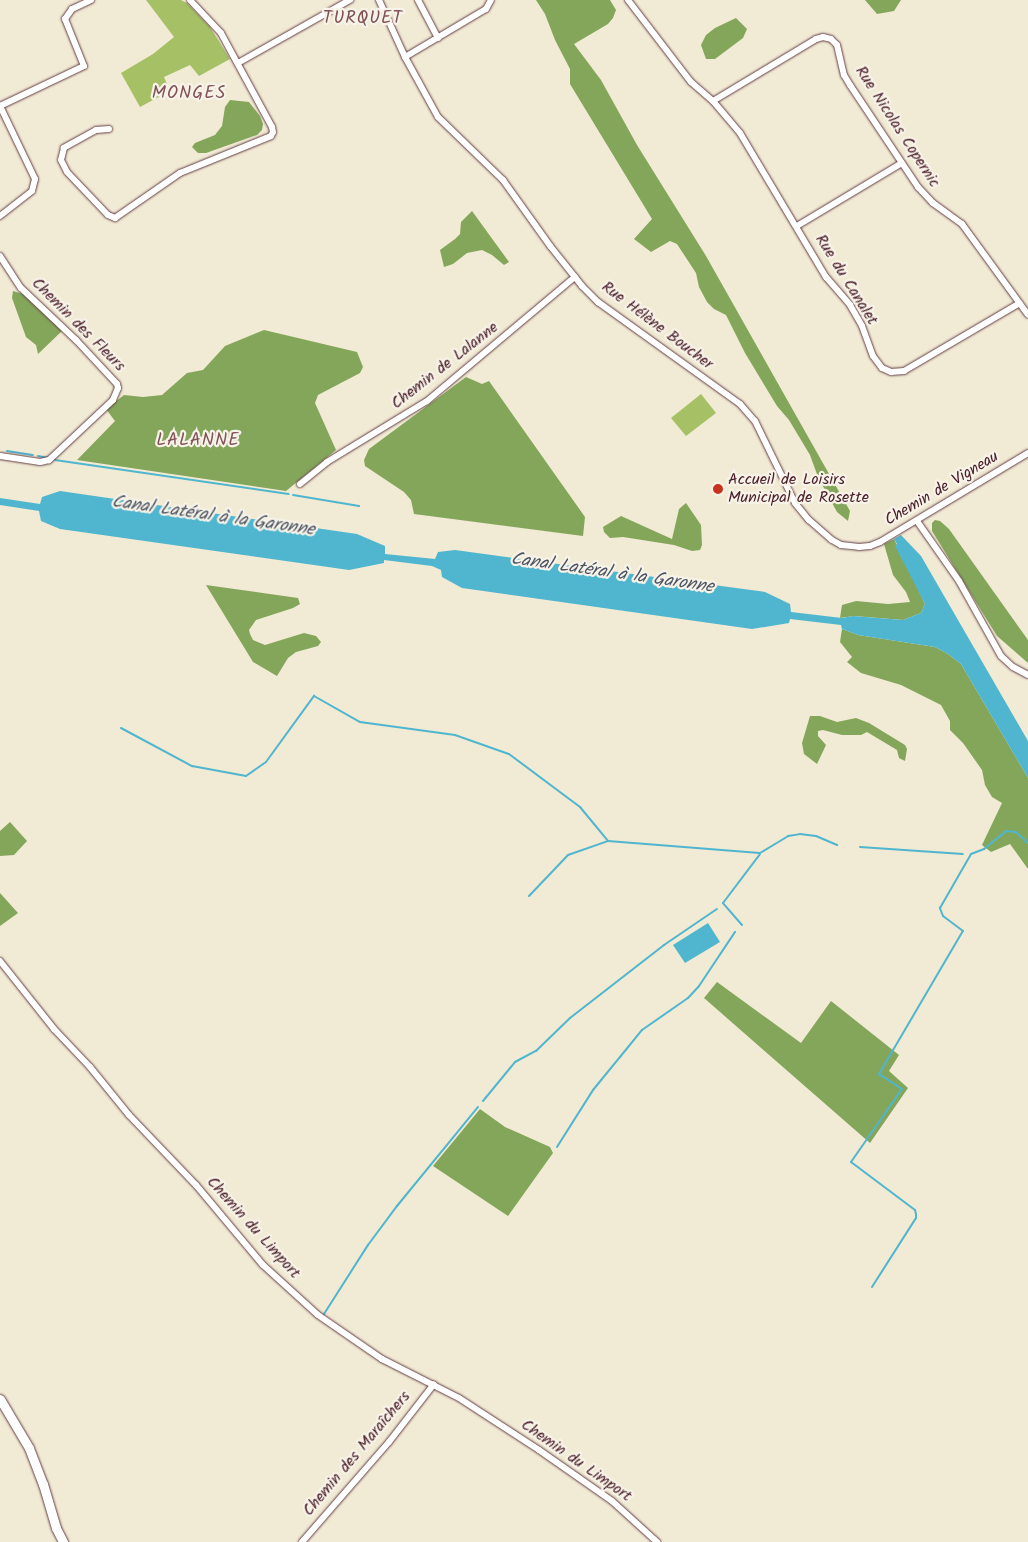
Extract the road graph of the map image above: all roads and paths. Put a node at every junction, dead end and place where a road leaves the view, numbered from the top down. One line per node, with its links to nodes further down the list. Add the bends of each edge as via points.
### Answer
1 (92, 0): 12 (street, via 72,9 65,19 84,66)
2 (190, 0): 10 (street, via 221,33)
3 (350, 0): 10 (street)
4 (379, 0): 9 (street, Rue Hélène Boucher)
5 (418, 0): 8 (street)
6 (492, 0): 8 (street, via 486,9)
7 (628, 0): 11 (street, Rue du Canalet, via 691,82)
8 (438, 38): 9 (street)
9 (405, 57): 18 (street, Rue Hélène Boucher, via 438,117 502,180)
10 (238, 63): 13 (street, via 272,127 271,136 180,173 115,218 108,215 67,172 61,160 64,148 96,130)
11 (713, 101): 14 (street, Rue Nicolas Copernic, via 816,39 831,39 837,45 844,75); 16 (street, Rue du Canalet, via 740,133)
12 (0, 106): 15 (street, via 35,179 32,191)
13 (109, 129)
14 (902, 163): 16 (street); 19 (street, Rue Nicolas Copernic, via 924,196 962,224)
15 (0, 216)
16 (797, 226): 19 (street, Rue du Canalet, via 826,277 845,297 862,326 873,356 887,371 904,371)
17 (0, 256): 22 (street, Chemin des Fleurs, via 21,288 100,364 118,388 113,400 49,460 40,462)
18 (575, 277): 23 (street, Chemin de Lalanne, via 427,402 327,462); 25 (street, Rue Hélène Boucher, via 616,316 740,404 755,421 795,502 819,530 841,545)
19 (1020, 303): 20 (street, Rue Nicolas Copernic)
20 (1028, 315)
21 (1028, 453): 24 (street, Chemin de Vigneau)
22 (0, 456)
23 (300, 484)
24 (918, 521): 25 (street, Chemin de Vigneau); 26 (street, via 959,581 1001,656)
25 (870, 546)
26 (1028, 675)
27 (0, 961): 28 (street, Chemin du Limport, via 54,1029 274,1276 318,1315 361,1346)
28 (434, 1384): 31 (street, Chemin des Maraîchers, via 389,1442); 32 (street, Chemin du Limport, via 539,1450 612,1501)
29 (0, 1399): 30 (street, via 29,1448)
30 (63, 1542)
31 (302, 1542)
32 (657, 1542)

